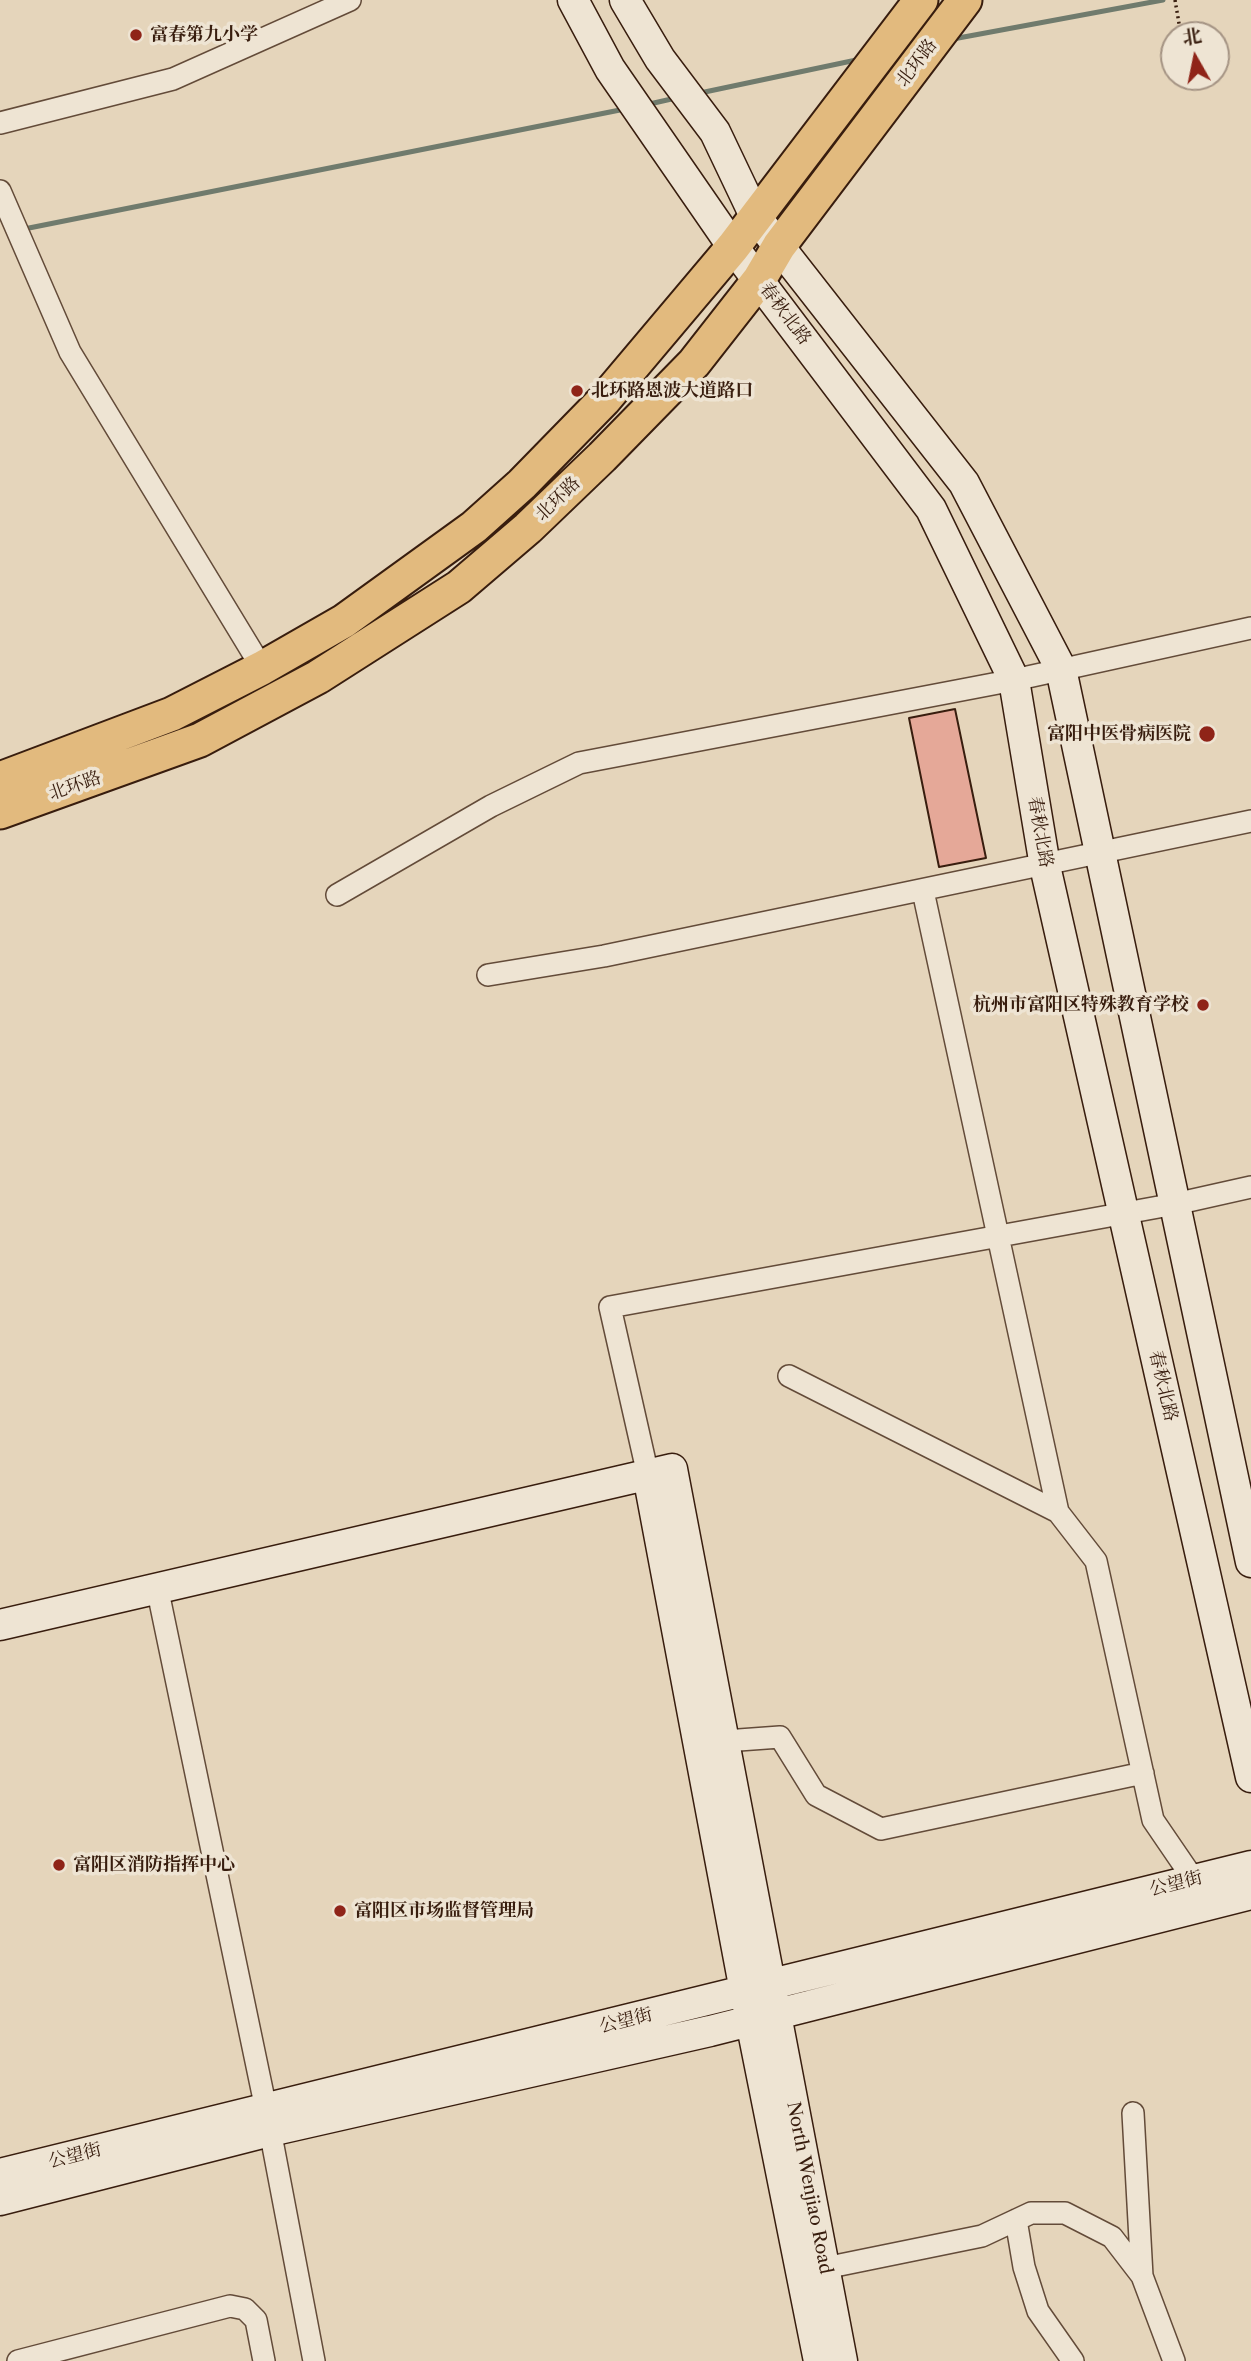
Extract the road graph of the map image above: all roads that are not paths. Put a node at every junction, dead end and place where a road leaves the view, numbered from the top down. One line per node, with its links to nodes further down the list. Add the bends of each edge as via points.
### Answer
1 (350, 0): 6 (street, via 173,79)
2 (573, 0): 10 (street, 春秋北路, via 611,69)
3 (625, 0): 8 (street, 春秋北路, via 660,59 715,132)
4 (958, 9): 9 (main road, 北环路)
5 (913, 11): 8 (main road, 北环路)
6 (0, 123)
7 (0, 191): 13 (street, via 70,352)
8 (755, 216): 9 (street, 春秋北路); 10 (main road, 北环路)
9 (779, 246): 11 (main road, 北环路); 14 (street, 春秋北路, via 964,483)
10 (733, 247): 11 (street, 春秋北路); 13 (main road, 北环路, via 604,400 484,519 344,621)
11 (759, 280): 15 (street, 春秋北路, via 931,509); 17 (main road, 北环路, via 694,363 603,457 459,587 318,677 200,740)
12 (1251, 628): 14 (street)
13 (262, 668): 16 (main road, 北环路, via 172,714)
14 (1061, 669): 15 (street); 19 (street, 春秋北路)
15 (1014, 680): 20 (street, 春秋北路); 22 (street, via 579,763 491,806)
16 (0, 779)
17 (0, 812)
18 (1251, 821): 19 (street)
19 (1101, 854): 20 (street); 25 (street, 春秋北路)
20 (1045, 866): 21 (street); 26 (street, 春秋北路)
21 (923, 891): 23 (street); 27 (street)
22 (337, 895)
23 (488, 975)
24 (1251, 1187): 25 (street)
25 (1175, 1204): 26 (street); 31 (street, 春秋北路)
26 (1123, 1211): 27 (street); 36 (street, 春秋北路)
27 (997, 1235): 29 (street, via 610,1307); 30 (street)
28 (789, 1376): 30 (street)
29 (660, 1472): 32 (street); 34 (street); 40 (street)
30 (1058, 1512): 35 (street, via 1096,1561)
31 (1251, 1562)
32 (157, 1587): 33 (street); 43 (street)
33 (0, 1625)
34 (725, 1741): 35 (street, via 780,1737 816,1795 881,1829); 40 (street)
35 (1143, 1773): 38 (street, via 1153,1820)
36 (1251, 1777)
37 (1251, 1866): 38 (street, 公望街)
38 (1194, 1880): 40 (street, 公望街)
39 (1251, 1894): 41 (street, 公望街)
40 (758, 1988): 41 (street); 43 (street, 公望街)
41 (764, 2018): 43 (street, 公望街); 47 (street, North Wenjiao Road); 52 (street, North Wenjiao Road)
42 (1133, 2113): 48 (street)
43 (268, 2120): 44 (street, 公望街); 45 (street, 公望街); 51 (street)
44 (0, 2174)
45 (0, 2200)
46 (1016, 2220): 47 (street, via 982,2236); 48 (street, via 1031,2213 1065,2213 1112,2237); 54 (street, via 1038,2311)
47 (825, 2268): 53 (street, North Wenjiao Road)
48 (1142, 2276): 55 (street)
49 (19, 2361): 50 (street, via 238,2306 256,2320)
50 (264, 2361)
51 (314, 2361)
52 (819, 2361)
53 (842, 2361)
54 (1073, 2361)
55 (1174, 2361)

